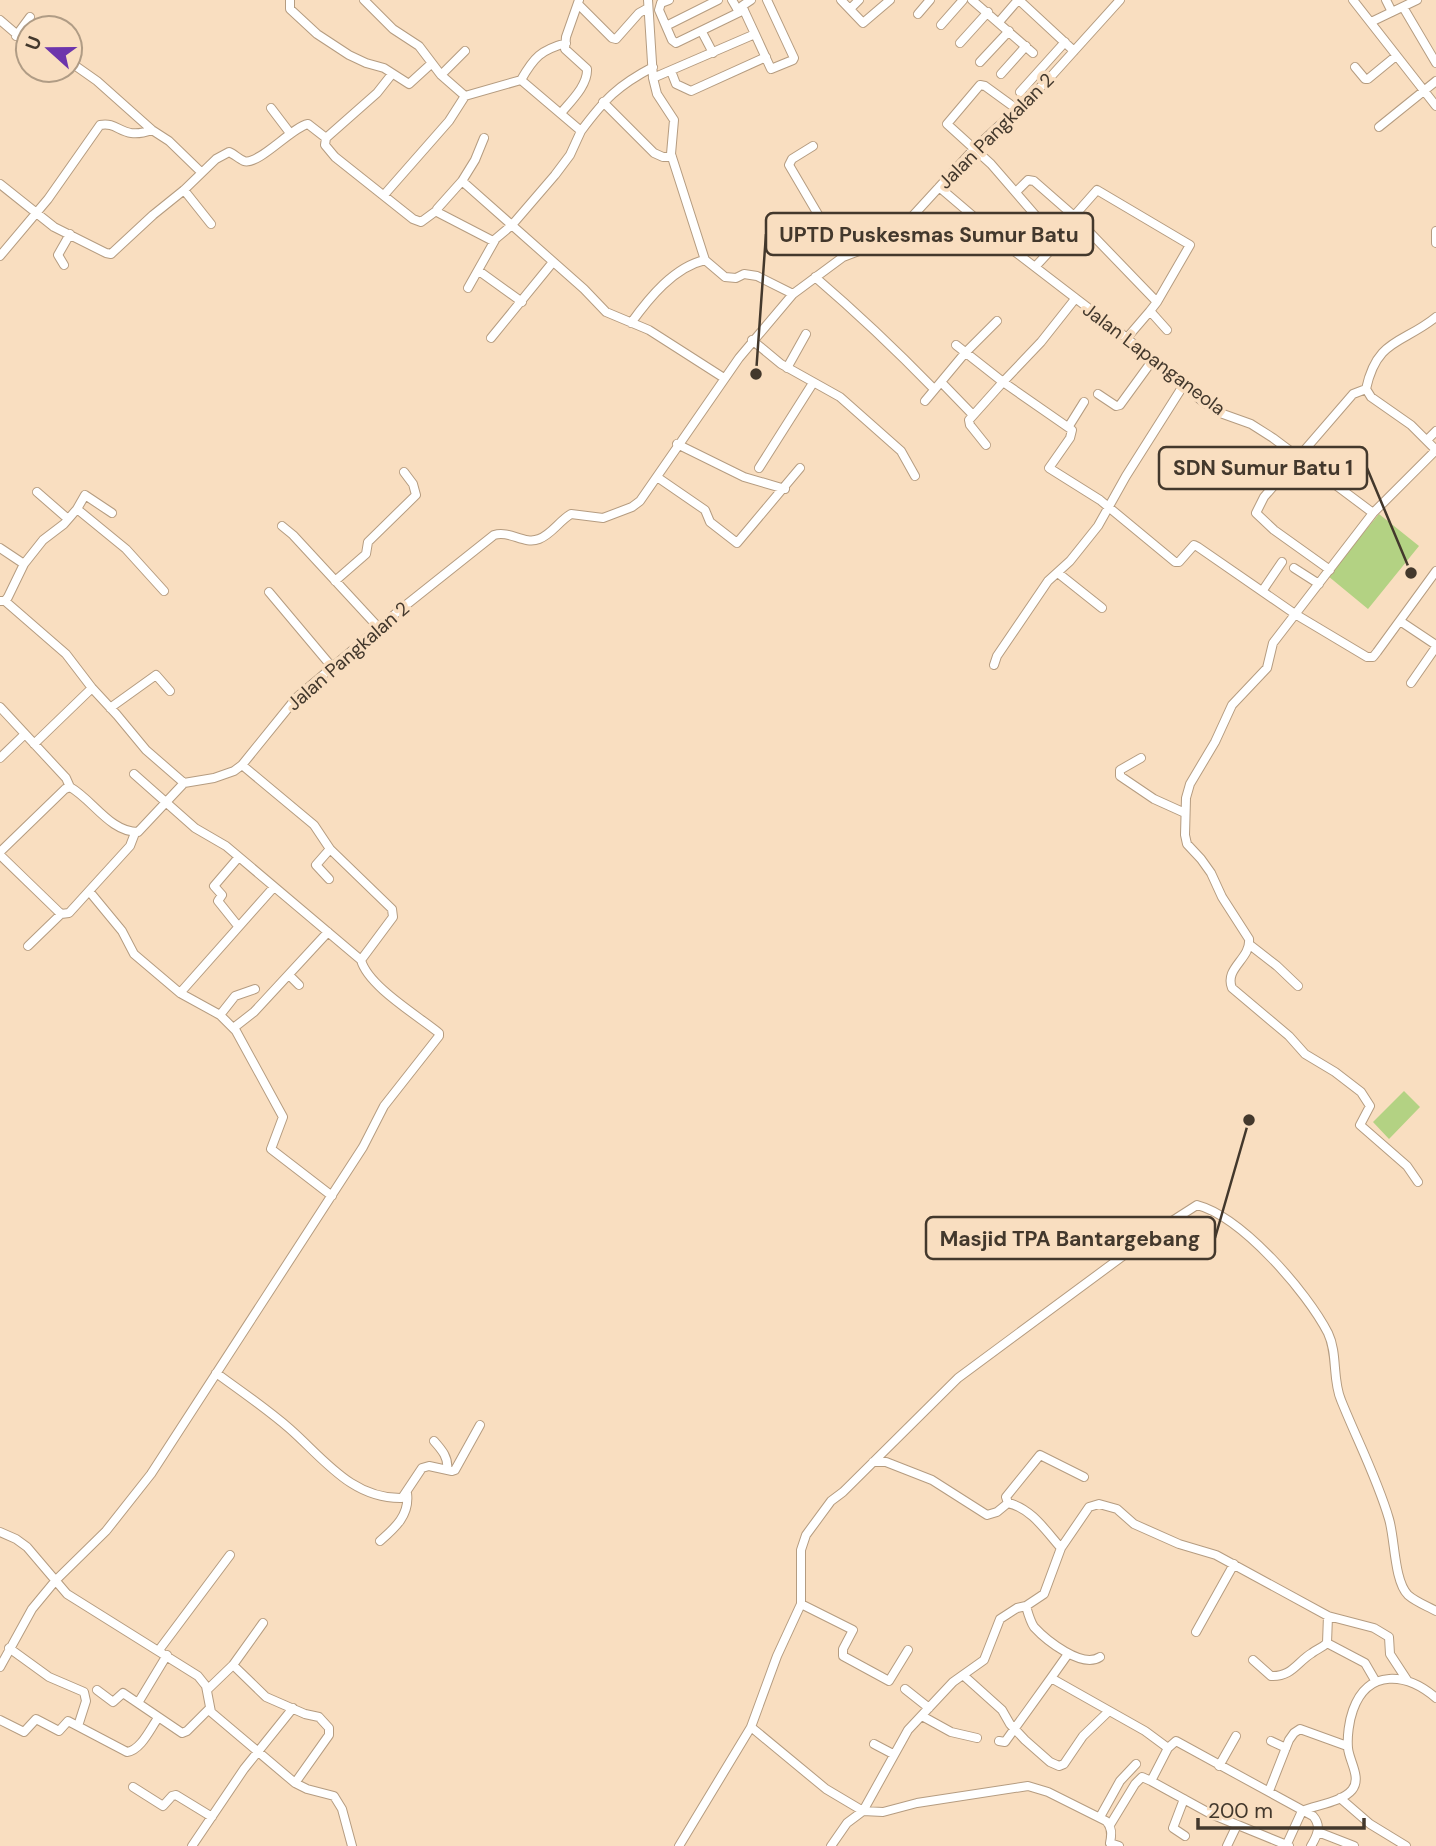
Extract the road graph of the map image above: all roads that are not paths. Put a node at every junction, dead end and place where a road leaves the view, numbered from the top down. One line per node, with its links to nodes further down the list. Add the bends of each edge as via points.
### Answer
1 (290, 0): 53 (street, via 290,9 317,34)
2 (364, 0): 47 (street, via 393,29 419,46)
3 (668, 0): 31 (street, via 659,7)
4 (718, 0): 31 (street)
5 (732, 0): 23 (street)
6 (751, 0): 23 (street)
7 (767, 0): 45 (street, via 794,59 773,70)
8 (841, 0): 22 (street)
9 (859, 0): 22 (street)
10 (890, 0): 22 (street, via 864,23)
11 (930, 0): 26 (street)
12 (963, 0): 30 (street)
13 (972, 0): 24 (street)
14 (1018, 0): 28 (street); 36 (street)
15 (1120, 0): 41 (street, Jalan Pangkalan 2)
16 (1353, 0): 29 (street)
17 (1386, 0): 25 (street)
18 (1417, 0): 21 (street)
19 (578, 2): 20 (street, via 616,39); 37 (street)
20 (648, 4): 50 (street)
21 (1403, 7): 25 (street); 48 (street)
22 (849, 9)
23 (741, 11): 33 (street); 35 (street)
24 (988, 12): 28 (street); 38 (street)
25 (1392, 12): 29 (street)
26 (918, 14)
27 (0, 20): 34 (street)
28 (999, 22): 32 (street)
29 (1371, 22): 44 (street)
30 (941, 25)
31 (666, 26): 33 (street, via 676,44)
32 (1009, 31): 39 (street); 46 (street)
33 (702, 32): 42 (street)
34 (14, 33)
35 (755, 34): 42 (street); 45 (street)
36 (1065, 42): 41 (street); 60 (street)
37 (566, 43): 57 (street, via 539,54); 66 (street, via 565,49 588,73)
38 (960, 43)
39 (1026, 46): 43 (street); 54 (street)
40 (465, 51): 55 (street)
41 (1074, 51): 65 (street, Jalan Pangkalan 2)
42 (713, 53): 51 (street)
43 (1033, 53)
44 (1396, 56): 49 (street, via 1368,79); 59 (street)
45 (766, 57): 51 (street, via 691,90 678,86)
46 (980, 62)
47 (432, 63): 53 (street, via 409,84); 55 (street)
48 (1436, 63)
49 (1354, 66)
50 (653, 67): 56 (street); 62 (street, via 625,82)
51 (670, 71): 56 (street)
52 (84, 72): 68 (street)
53 (392, 74): 71 (street)
54 (1001, 74)
55 (441, 75): 61 (street)
56 (653, 78): 75 (street, via 674,121)
57 (522, 80): 61 (street); 66 (street)
58 (1436, 81): 59 (street)
59 (1423, 90): 63 (street); 67 (street)
60 (1020, 92)
61 (465, 96): 82 (street)
62 (603, 102): 69 (street); 75 (street, via 654,153)
63 (1436, 106)
64 (271, 108): 70 (street)
65 (1018, 110): 74 (street, Jalan Pangkalan 2); 74 (street, via 980,85 947,124)
66 (561, 113): 69 (street)
67 (1379, 127)
68 (152, 130): 76 (street); 84 (street, via 137,135 110,124 100,125)
69 (581, 131): 87 (street, via 564,163)
70 (290, 133): 71 (street, via 308,124); 76 (street, via 248,161 229,152)
71 (326, 138): 82 (street, via 325,145 335,157)
72 (484, 138): 77 (street)
73 (813, 146): 93 (street, via 792,159 790,167)
74 (974, 149): 79 (street, Jalan Pangkalan 2); 81 (street)
75 (672, 157): 94 (street)
76 (201, 172): 80 (street)
77 (462, 181): 83 (street); 87 (street)
78 (0, 184): 84 (street)
79 (939, 187): 93 (street, Jalan Pangkalan 2, via 898,232); 97 (street, Jalan Lapanganeola)
80 (184, 190): 86 (street); 89 (street, via 111,254)
81 (1016, 192): 85 (street, via 1032,180); 97 (street, via 1061,244)
82 (384, 195): 83 (street, via 421,222)
83 (436, 211): 90 (street, via 490,242)
84 (36, 213): 89 (street); 92 (street)
85 (1074, 216): 104 (street); 104 (street, via 1097,190 1190,245)
86 (211, 224)
87 (512, 225): 90 (street); 95 (street)
88 (1436, 231): 91 (street)
89 (69, 234): 96 (street, via 58,255)
90 (495, 240): 98 (street)
91 (1436, 243)
92 (0, 256)
93 (843, 257): 99 (street, Jalan Pangkalan 2)
94 (705, 260): 101 (street, via 725,277 757,276); 108 (street, via 687,266 655,293)
95 (553, 262): 103 (street); 108 (street, via 606,312)
96 (64, 265)
97 (1035, 267): 102 (street, Jalan Lapanganeola)
98 (479, 271): 100 (street); 103 (street)
99 (815, 277): 101 (street, Jalan Pangkalan 2); 123 (street)
100 (468, 288)
101 (793, 294): 113 (street, Jalan Pangkalan 2)
102 (1074, 299): 112 (street, Jalan Lapanganeola); 120 (street)
103 (522, 302): 111 (street)
104 (1157, 302): 105 (street)
105 (1150, 311): 109 (street); 112 (street)
106 (1436, 317): 124 (street, via 1384,351)
107 (997, 321): 115 (street)
108 (631, 323): 118 (street)
109 (1167, 330)
110 (806, 334): 117 (street)
111 (491, 338)
112 (1126, 339): 116 (street, Jalan Lapanganeola)
113 (752, 340): 117 (street); 118 (street, Jalan Pangkalan 2)
114 (956, 345): 115 (street)
115 (965, 353): 119 (street); 120 (street)
116 (1152, 361): 122 (street, Jalan Lapanganeola); 125 (street, via 1120,405)
117 (787, 368): 121 (street)
118 (724, 378): 132 (street, Jalan Pangkalan 2)
119 (941, 382): 123 (street); 128 (street)
120 (1003, 382): 128 (street); 129 (street)
121 (813, 383): 136 (street); 139 (street, via 839,397 884,435 901,451)
122 (1183, 386): 135 (street, Jalan Lapanganeola); 143 (street)
123 (934, 389): 126 (street)
124 (1366, 389): 131 (street); 135 (street, via 1353,394)
125 (1098, 394)
126 (925, 401)
127 (1084, 402): 129 (street)
128 (972, 414): 133 (street, via 969,423)
129 (1069, 426): 143 (street, via 1072,432 1049,468)
130 (1436, 431): 131 (street)
131 (1427, 440): 134 (street)
132 (677, 444): 140 (street, Jalan Pangkalan 2); 141 (street, via 744,477)
133 (986, 444)
134 (1435, 449): 146 (street)
135 (1300, 457): 146 (street, Jalan Lapanganeola); 153 (street, via 1264,497 1256,513)
136 (760, 468)
137 (800, 468): 141 (street)
138 (404, 472): 156 (street, via 416,495 368,542 366,554)
139 (915, 476)
140 (657, 477): 141 (street, via 705,510 710,522 737,543); 165 (street, Jalan Pangkalan 2, via 636,504 614,515 574,514 531,541 494,535)
141 (785, 489)
142 (37, 492): 147 (street)
143 (1109, 507): 155 (street); 158 (street, via 1175,562 1196,546)
144 (77, 509): 145 (street, via 85,495); 147 (street); 159 (street, via 126,549)
145 (112, 513)
146 (1373, 513): 153 (street)
147 (68, 519): 151 (street)
148 (282, 526): 156 (street)
149 (0, 548): 151 (street)
150 (1282, 562): 158 (street)
151 (24, 564): 161 (street)
152 (1294, 568): 157 (street)
153 (1330, 570): 157 (street)
154 (1436, 571): 164 (street)
155 (1058, 573): 162 (street); 167 (street, via 1048,580)
156 (334, 581): 165 (street)
157 (1319, 584): 163 (street)
158 (1263, 590): 163 (street)
159 (164, 591)
160 (269, 592): 168 (street)
161 (2, 601): 170 (street, via 66,654)
162 (1102, 608)
163 (1295, 614): 164 (street, via 1370,657); 183 (street, via 1273,643 1267,668 1227,713 1190,784)
164 (1400, 621): 166 (street)
165 (379, 628): 168 (street, Jalan Pangkalan 2)
166 (1436, 646): 169 (street)
167 (994, 665)
168 (332, 667): 178 (street, Jalan Pangkalan 2, via 289,706)
169 (1412, 683)
170 (92, 688): 172 (street); 175 (street)
171 (170, 691): 172 (street, via 156,675)
172 (110, 708): 180 (street, via 146,750)
173 (2, 713): 174 (street)
174 (24, 734): 175 (street); 176 (street)
175 (34, 744): 181 (street)
176 (0, 758)
177 (1141, 758): 183 (street, via 1120,770 1120,776)
178 (242, 765): 180 (street, Jalan Pangkalan 2, via 214,778); 185 (street, via 314,825)
179 (134, 774): 182 (street)
180 (184, 783): 182 (street)
181 (70, 787): 184 (street, via 112,823); 186 (street)
182 (165, 803): 184 (street); 187 (street)
183 (1185, 813): 194 (street, via 1188,847 1211,873)
184 (135, 833): 190 (street, via 130,846)
185 (330, 849): 188 (street, via 316,865); 196 (street, via 393,909 394,917)
186 (1, 852): 191 (street)
187 (237, 858): 189 (street); 192 (street, via 214,886 222,895 218,901)
188 (329, 879)
189 (274, 887): 192 (street); 193 (street)
190 (89, 891): 191 (street, via 69,913); 201 (street, via 122,931 134,954)
191 (61, 914): 195 (street)
192 (238, 926): 201 (street)
193 (328, 932): 196 (street); 197 (street)
194 (1250, 945): 199 (street); 204 (street, via 1231,973 1232,988 1306,1054 1361,1092 1370,1106 1360,1125 1407,1166)
195 (28, 946)
196 (360, 960): 205 (street, via 375,982 439,1036 384,1106)
197 (289, 975): 198 (street); 203 (street)
198 (299, 985)
199 (1298, 986)
200 (255, 989): 202 (street, via 235,996)
201 (180, 993): 202 (street)
202 (220, 1015): 205 (street, via 236,1031 283,1117 271,1149)
203 (236, 1026)
204 (1418, 1182)
205 (332, 1196): 206 (street)
206 (216, 1373): 212 (street, via 356,1487 393,1498); 219 (street, via 151,1474 106,1531)
207 (479, 1429): 210 (street, via 455,1469)
208 (434, 1441): 210 (street, via 449,1462)
209 (873, 1462): 213 (street, via 886,1462 940,1484 987,1515); 220 (street, via 831,1501 806,1535 801,1550); 222 (street, via 958,1378 1197,1205 1212,1210 1251,1238 1301,1292 1328,1334 1339,1396 1390,1520 1402,1585 1412,1598)
210 (447, 1470): 212 (street, via 422,1468)
211 (1084, 1477): 213 (street, via 1040,1455 1006,1497)
212 (407, 1493): 215 (street, via 400,1523)
213 (1008, 1503): 216 (street, via 1024,1508)
214 (0, 1532): 219 (street, via 27,1546)
215 (380, 1541)
216 (1061, 1548): 218 (street, via 1089,1507 1099,1504 1117,1509 1134,1524 1166,1539); 221 (street, via 1044,1594)
217 (230, 1555): 229 (street)
218 (1234, 1564): 223 (street); 225 (street)
219 (56, 1580): 227 (street); 229 (street, via 82,1605)
220 (801, 1604): 228 (street, via 853,1630 843,1656 889,1681); 252 (street, via 776,1656)
221 (1026, 1606): 230 (street, via 1032,1625); 235 (street, via 1000,1619 984,1660)
222 (1436, 1611)
223 (1328, 1616): 226 (street); 237 (street, via 1374,1628 1389,1637 1390,1654)
224 (262, 1623): 233 (street)
225 (1196, 1632)
226 (1327, 1643): 232 (street, via 1282,1675 1271,1676); 238 (street, via 1366,1663)
227 (9, 1648): 234 (street); 251 (street, via 49,1677 84,1692 86,1701)
228 (908, 1650)
229 (163, 1653): 241 (street, via 198,1676); 243 (street)
230 (1068, 1654): 231 (street, via 1093,1662); 236 (street)
231 (1100, 1657)
232 (1253, 1660)
233 (233, 1665): 241 (street); 244 (street, via 266,1697)
234 (0, 1667)
235 (964, 1675): 245 (street); 253 (street, via 1002,1710)
236 (1051, 1678): 247 (street); 253 (street)
237 (1407, 1680): 238 (street); 242 (street)
238 (1376, 1682): 259 (street, via 1358,1698)
239 (905, 1689): 245 (street)
240 (97, 1690): 243 (street, via 113,1702 121,1693)
241 (207, 1690): 246 (street)
242 (1436, 1698)
243 (138, 1703): 249 (street)
244 (293, 1708): 262 (street); 268 (street, via 319,1717 330,1732)
245 (929, 1708): 248 (street)
246 (209, 1709): 249 (street, via 185,1732); 262 (street)
247 (1109, 1711): 253 (street, via 1083,1735 1061,1766 1050,1762); 260 (street)
248 (922, 1716): 255 (street, via 951,1732); 263 (street)
249 (158, 1718): 251 (street, via 132,1752)
250 (0, 1720): 251 (street, via 24,1732 36,1719 59,1731 68,1721)
251 (78, 1726)
252 (751, 1727): 274 (street, via 826,1789); 285 (street)
253 (1015, 1730): 256 (street, via 1005,1742)
254 (1236, 1736): 265 (street)
255 (977, 1738)
256 (999, 1741)
257 (1271, 1741): 261 (street)
258 (874, 1744): 263 (street)
259 (1348, 1746): 261 (street, via 1300,1730); 272 (street, via 1356,1779 1353,1789)
260 (1168, 1748): 265 (street, via 1173,1742 1180,1743); 267 (street)
261 (1286, 1748): 271 (street)
262 (257, 1752): 268 (street); 276 (street)
263 (893, 1754): 274 (street)
264 (1136, 1765): 266 (street)
265 (1219, 1766): 271 (street)
266 (1122, 1779): 269 (street); 277 (street)
267 (1151, 1781): 269 (street, via 1142,1777); 273 (street)
268 (295, 1783): 284 (street, via 337,1798)
269 (1135, 1784): 278 (street)
270 (133, 1787): 276 (street, via 163,1806 176,1795)
271 (1269, 1791): 275 (street)
272 (1340, 1798): 275 (street); 291 (street)
273 (1184, 1799): 279 (street); 281 (street, via 1173,1828)
274 (863, 1811): 277 (street, via 883,1812 1028,1786); 286 (street, via 847,1823)
275 (1302, 1811): 280 (street, via 1316,1819); 288 (street)
276 (212, 1817): 283 (street)
277 (1100, 1818): 278 (street)
278 (1110, 1825): 282 (street)
279 (1237, 1825): 287 (street); 288 (street)
280 (1318, 1832): 289 (street); 290 (street)
281 (1185, 1836)
282 (1113, 1845)
283 (192, 1846)
284 (352, 1846)
285 (679, 1846)
286 (831, 1846)
287 (1227, 1846)
288 (1287, 1846)
289 (1311, 1846)
290 (1354, 1846)
291 (1406, 1846)

